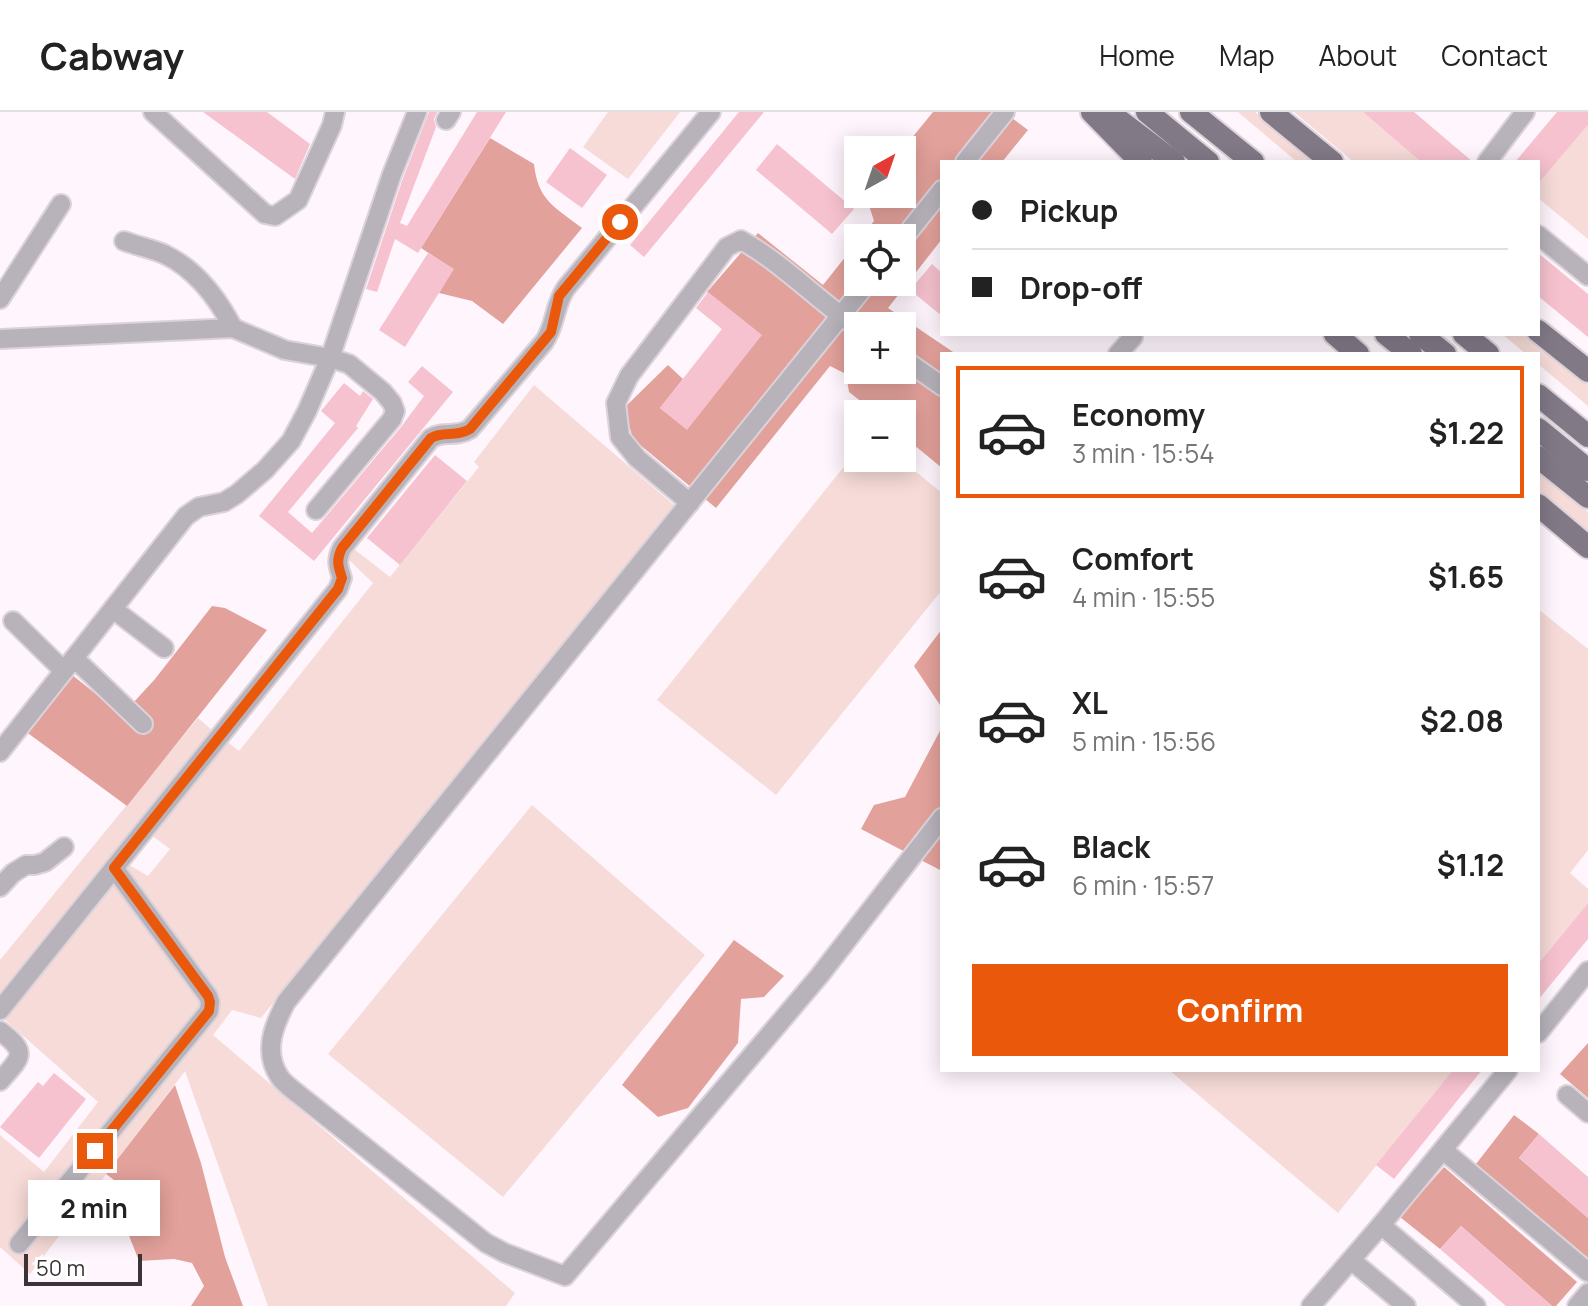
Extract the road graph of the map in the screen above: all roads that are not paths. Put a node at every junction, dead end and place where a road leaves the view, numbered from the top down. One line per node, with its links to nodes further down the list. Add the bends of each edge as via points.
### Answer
1 (153, 112): 12 (street, via 265,214 275,216 298,200)
2 (315, 112): 12 (street)
3 (417, 112): 43 (street)
4 (711, 112): 65 (street, via 559,296 551,332 498,397 461,435 431,438 342,548 338,589)
5 (1005, 112): 13 (street)
6 (1092, 112): 14 (main road)
7 (1108, 112): 15 (main road)
8 (1147, 112): 16 (main road)
9 (1191, 112): 17 (main road)
10 (1271, 112): 18 (main road)
11 (1525, 112): 19 (street)
12 (334, 119)
13 (967, 160)
14 (1139, 160)
15 (1171, 160)
16 (1206, 160)
17 (1251, 160)
18 (1330, 160)
19 (1489, 160)
20 (940, 192): 22 (street)
21 (61, 204): 27 (street)
22 (915, 224)
23 (1540, 237): 25 (street)
24 (124, 241): 30 (street, via 166,256 190,272 212,293)
25 (1588, 276)
26 (857, 296): 28 (street)
27 (0, 299)
28 (841, 316): 29 (street); 53 (street); 53 (street, via 760,250 741,240 727,247 629,376 616,403 620,437)
29 (844, 318)
30 (233, 328): 37 (street); 43 (street, via 285,350)
31 (1540, 333): 45 (main road)
32 (1337, 336): 39 (main road)
33 (1388, 336): 40 (main road)
34 (1422, 336): 41 (main road)
35 (1466, 336): 42 (main road)
36 (1133, 337): 38 (street)
37 (0, 339)
38 (1120, 352)
39 (1356, 352)
40 (1408, 352)
41 (1442, 352)
42 (1486, 352)
43 (330, 358): 55 (street, via 349,364 383,392 395,411); 57 (street, via 291,441 237,494 186,516)
44 (916, 368): 46 (street)
45 (1588, 371)
46 (940, 385)
47 (1540, 397): 49 (main road)
48 (1540, 431): 51 (main road)
49 (1588, 436)
50 (1540, 459): 52 (main road)
51 (1588, 470)
52 (1588, 497)
53 (690, 503): 63 (street, via 286,1002 274,1024 270,1053 279,1077 486,1243 565,1276 820,975)
54 (1540, 507): 56 (main road)
55 (316, 510)
56 (1588, 547)
57 (113, 609): 59 (street); 60 (street)
58 (13, 621): 60 (street)
59 (164, 648)
60 (69, 665): 61 (street); 62 (street)
61 (143, 724)
62 (0, 752)
63 (940, 821)
64 (64, 847): 66 (street, via 45,862 13,873)
65 (114, 868): 68 (street); 77 (street, via 208,996 209,1011)
66 (0, 887)
67 (1588, 971): 70 (street)
68 (0, 1010)
69 (0, 1031): 72 (street, via 19,1049 19,1057)
70 (1540, 1031)
71 (1506, 1072): 75 (street)
72 (0, 1081)
73 (1567, 1095): 74 (street)
74 (1588, 1113)
75 (1443, 1150): 76 (street); 79 (street)
76 (1381, 1225): 78 (street); 82 (street)
77 (19, 1244)
78 (1351, 1260): 80 (street); 81 (street)
79 (1588, 1272)
80 (1311, 1306)
81 (1406, 1306)
82 (1476, 1306)

